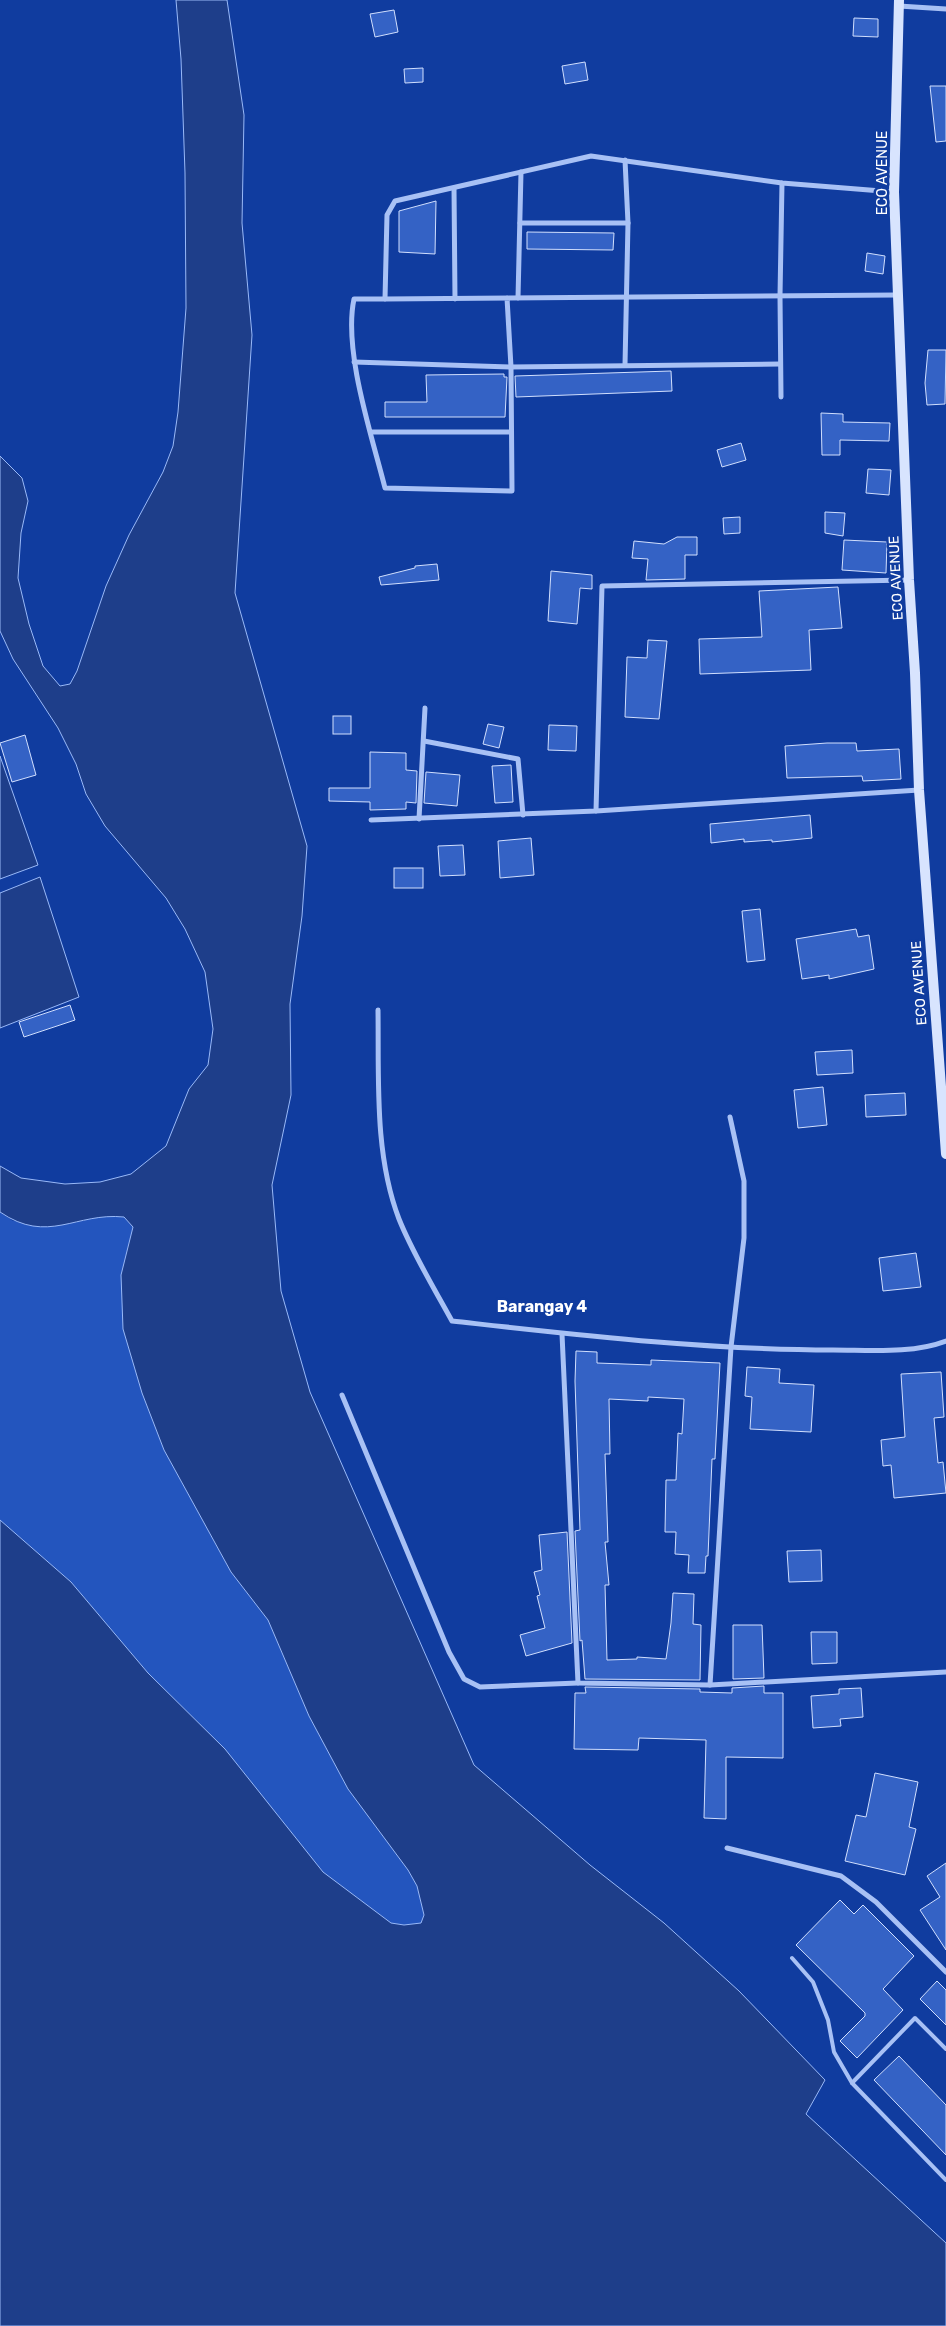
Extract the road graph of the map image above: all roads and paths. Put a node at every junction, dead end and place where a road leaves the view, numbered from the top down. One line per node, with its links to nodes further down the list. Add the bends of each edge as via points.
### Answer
1 (898, 3): 2 (street); 7 (main road, ECO AVENUE)
2 (946, 10)
3 (625, 160): 4 (street, via 591,156); 5 (street); 9 (street)
4 (520, 172): 6 (street); 8 (street)
5 (782, 183): 7 (street); 11 (street)
6 (454, 188): 13 (street); 16 (street, via 395,201 387,215)
7 (894, 192): 10 (main road, ECO AVENUE)
8 (520, 223): 9 (street); 15 (street)
9 (628, 223): 12 (street)
10 (898, 295): 11 (street); 24 (main road, ECO AVENUE)
11 (780, 296): 12 (street); 18 (street)
12 (627, 297): 15 (street); 19 (street)
13 (455, 298): 14 (street); 16 (street)
14 (507, 298): 15 (street); 20 (street)
15 (518, 298)
16 (385, 299): 17 (street, via 354,300 351,313)
17 (354, 362): 20 (street); 22 (street)
18 (780, 364): 19 (street); 21 (street)
19 (625, 365): 20 (street)
20 (511, 366): 23 (street)
21 (781, 397)
22 (371, 432): 23 (street); 23 (street, via 385,488 512,492)
23 (511, 432)
24 (909, 580): 27 (main road, ECO AVENUE, via 916,673); 28 (street, via 602,586)
25 (425, 708): 26 (street)
26 (424, 741): 29 (street, via 518,759); 30 (street)
27 (919, 790): 28 (street); 33 (main road, ECO AVENUE)
28 (596, 811): 29 (street)
29 (523, 815): 30 (street)
30 (419, 819): 31 (street)
31 (370, 820)
32 (378, 1010): 36 (street, via 380,1110 386,1170 399,1218 452,1321)
33 (943, 1081): 35 (main road, ECO AVENUE)
34 (730, 1117): 38 (street, via 744,1188 744,1238)
35 (946, 1154)
36 (562, 1334): 38 (street); 41 (street)
37 (946, 1342): 38 (street, via 932,1347 880,1350)
38 (731, 1347): 42 (street)
39 (342, 1395): 41 (street, via 449,1652 464,1679 480,1687)
40 (946, 1672): 42 (street)
41 (578, 1683): 42 (street)
42 (710, 1685)
43 (727, 1848): 45 (street, via 841,1876 876,1902)
44 (792, 1958): 47 (lane, via 813,1982 828,2020 834,2052)
45 (946, 1972)
46 (946, 2049): 47 (lane, via 915,2018)
47 (852, 2083): 48 (lane)
48 (946, 2180)

